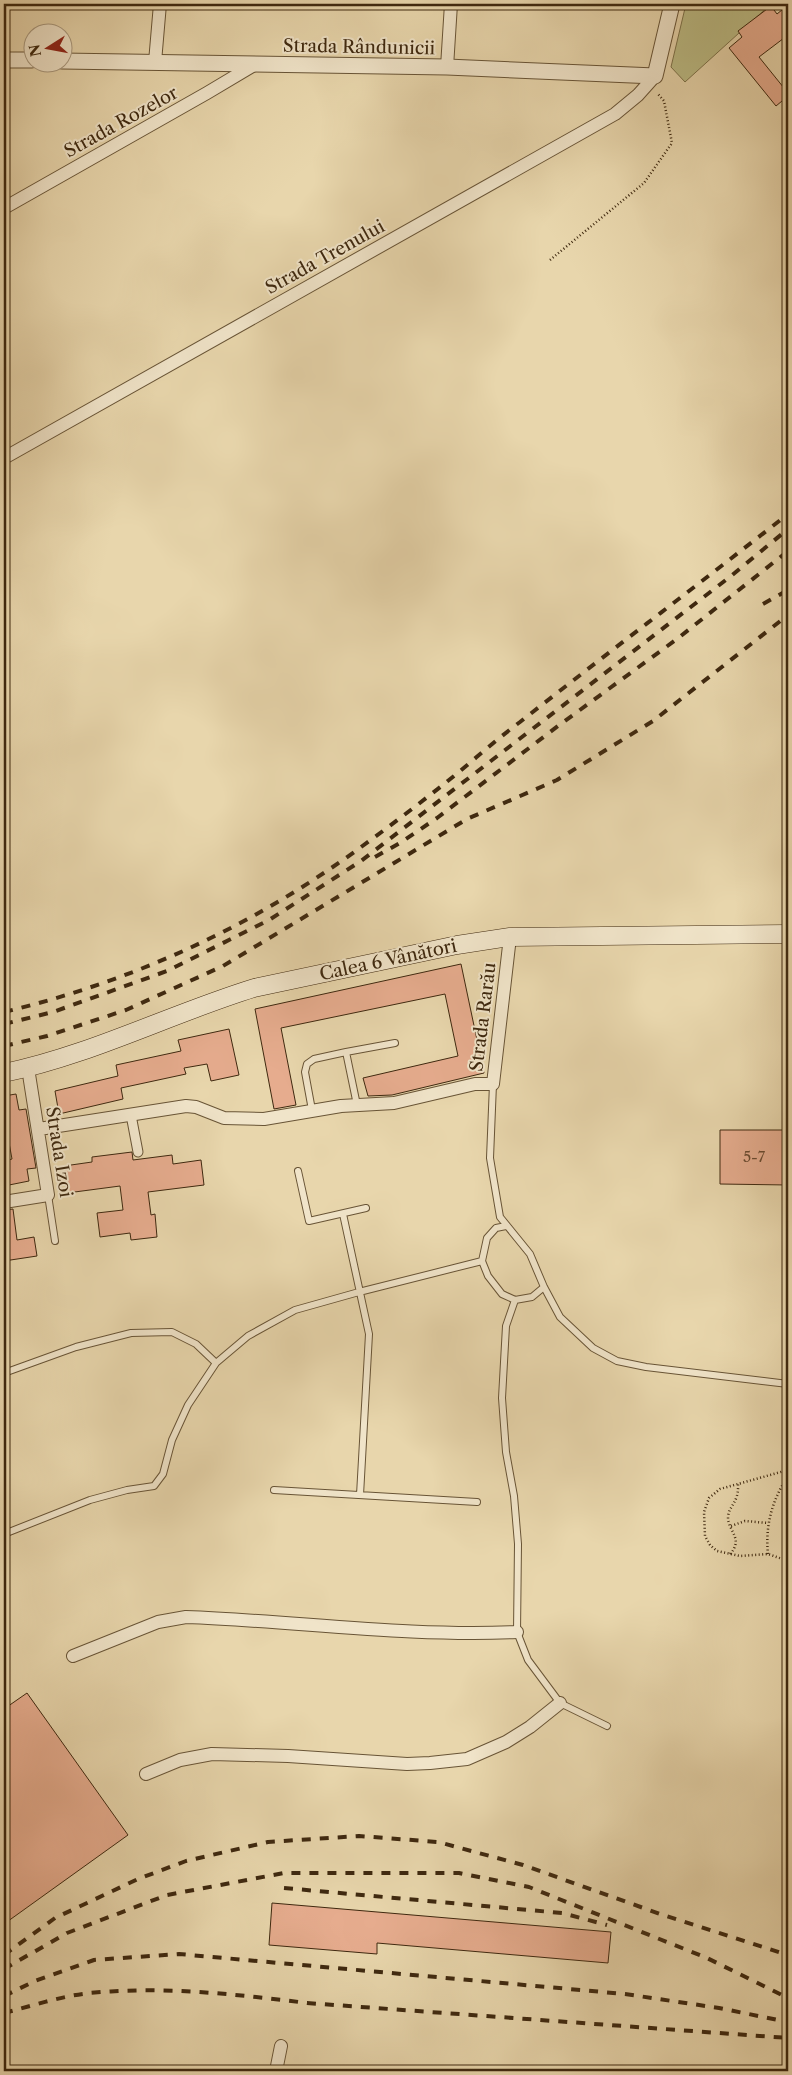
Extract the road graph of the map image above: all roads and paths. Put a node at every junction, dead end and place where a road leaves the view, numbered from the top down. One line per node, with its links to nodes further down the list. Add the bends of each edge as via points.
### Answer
1 (160, 4): 7 (street)
2 (451, 4): 9 (street)
3 (672, 4): 10 (street)
4 (4, 60): 5 (street)
5 (22, 60)
6 (72, 61): 7 (street, Strada Rândunicii)
7 (155, 62): 8 (street, Strada Rândunicii)
8 (254, 65): 9 (street, Strada Rândunicii); 11 (street, Strada Rozelor)
9 (447, 67): 10 (street, Strada Rândunicii)
10 (651, 80): 12 (path, via 664,101 672,143 644,183); 13 (street, Strada Trenului, via 615,114)
11 (4, 208)
12 (550, 260)
13 (4, 458)
14 (788, 934): 15 (main road, Calea 6 Vânători)
15 (510, 936): 18 (main road, Calea 6 Vânători, via 254,988 79,1053); 20 (street, Strada Rarău)
16 (395, 1042): 17 (lane)
17 (346, 1052): 21 (lane); 22 (lane, via 306,1064)
18 (28, 1068): 19 (main road, Calea 6 Vânători); 24 (street, Strada Izoi)
19 (4, 1073)
20 (493, 1084): 21 (street, Strada Rarău, via 475,1084 394,1103); 31 (lane, via 490,1158 500,1217)
21 (357, 1106): 22 (street, Strada Rarău)
22 (312, 1110): 23 (street, Strada Rarău, via 270,1119 216,1116 186,1106)
23 (131, 1115): 24 (street, Strada Rarău); 25 (street)
24 (39, 1129): 27 (street, Strada Izoi)
25 (138, 1152)
26 (298, 1171): 30 (lane, via 309,1221)
27 (48, 1195): 28 (street); 32 (lane, Strada Izoi)
28 (4, 1202)
29 (366, 1208): 30 (lane)
30 (342, 1214): 35 (lane)
31 (506, 1226): 33 (lane, via 496,1228 487,1238); 34 (lane, via 530,1254)
32 (55, 1241)
33 (482, 1261): 35 (lane); 36 (lane, via 488,1276 502,1294)
34 (544, 1287): 36 (lane, via 532,1298); 39 (lane, via 560,1317 594,1348 617,1361)
35 (359, 1292): 37 (lane, via 295,1310 248,1336); 44 (lane, via 368,1334)
36 (515, 1300): 52 (lane, via 506,1326 502,1398 518,1544)
37 (216, 1364): 38 (lane, via 196,1344 172,1332 131,1333 76,1347); 48 (lane, via 188,1405 172,1440 163,1474 154,1486 90,1500)
38 (4, 1373)
39 (788, 1384)
40 (788, 1470): 42 (path)
41 (788, 1476): 46 (path, via 771,1510)
42 (738, 1484): 47 (path, via 738,1494 728,1519); 50 (path, via 720,1489 710,1498 704,1512 705,1536 710,1545)
43 (274, 1490): 44 (lane)
44 (360, 1495): 45 (lane)
45 (477, 1502)
46 (768, 1524): 47 (path, via 753,1520); 49 (path)
47 (731, 1526): 50 (path, via 735,1545)
48 (4, 1534)
49 (768, 1554): 50 (path); 51 (path)
50 (729, 1555)
51 (788, 1561)
52 (517, 1632): 53 (street, via 440,1632 186,1617 158,1622); 54 (lane, via 528,1660)
53 (73, 1656)
54 (560, 1703): 55 (lane); 56 (street, via 506,1742 467,1759 407,1764 212,1754 180,1760)
55 (607, 1726)
56 (146, 1774)
57 (281, 2046): 58 (street)
58 (276, 2071)

